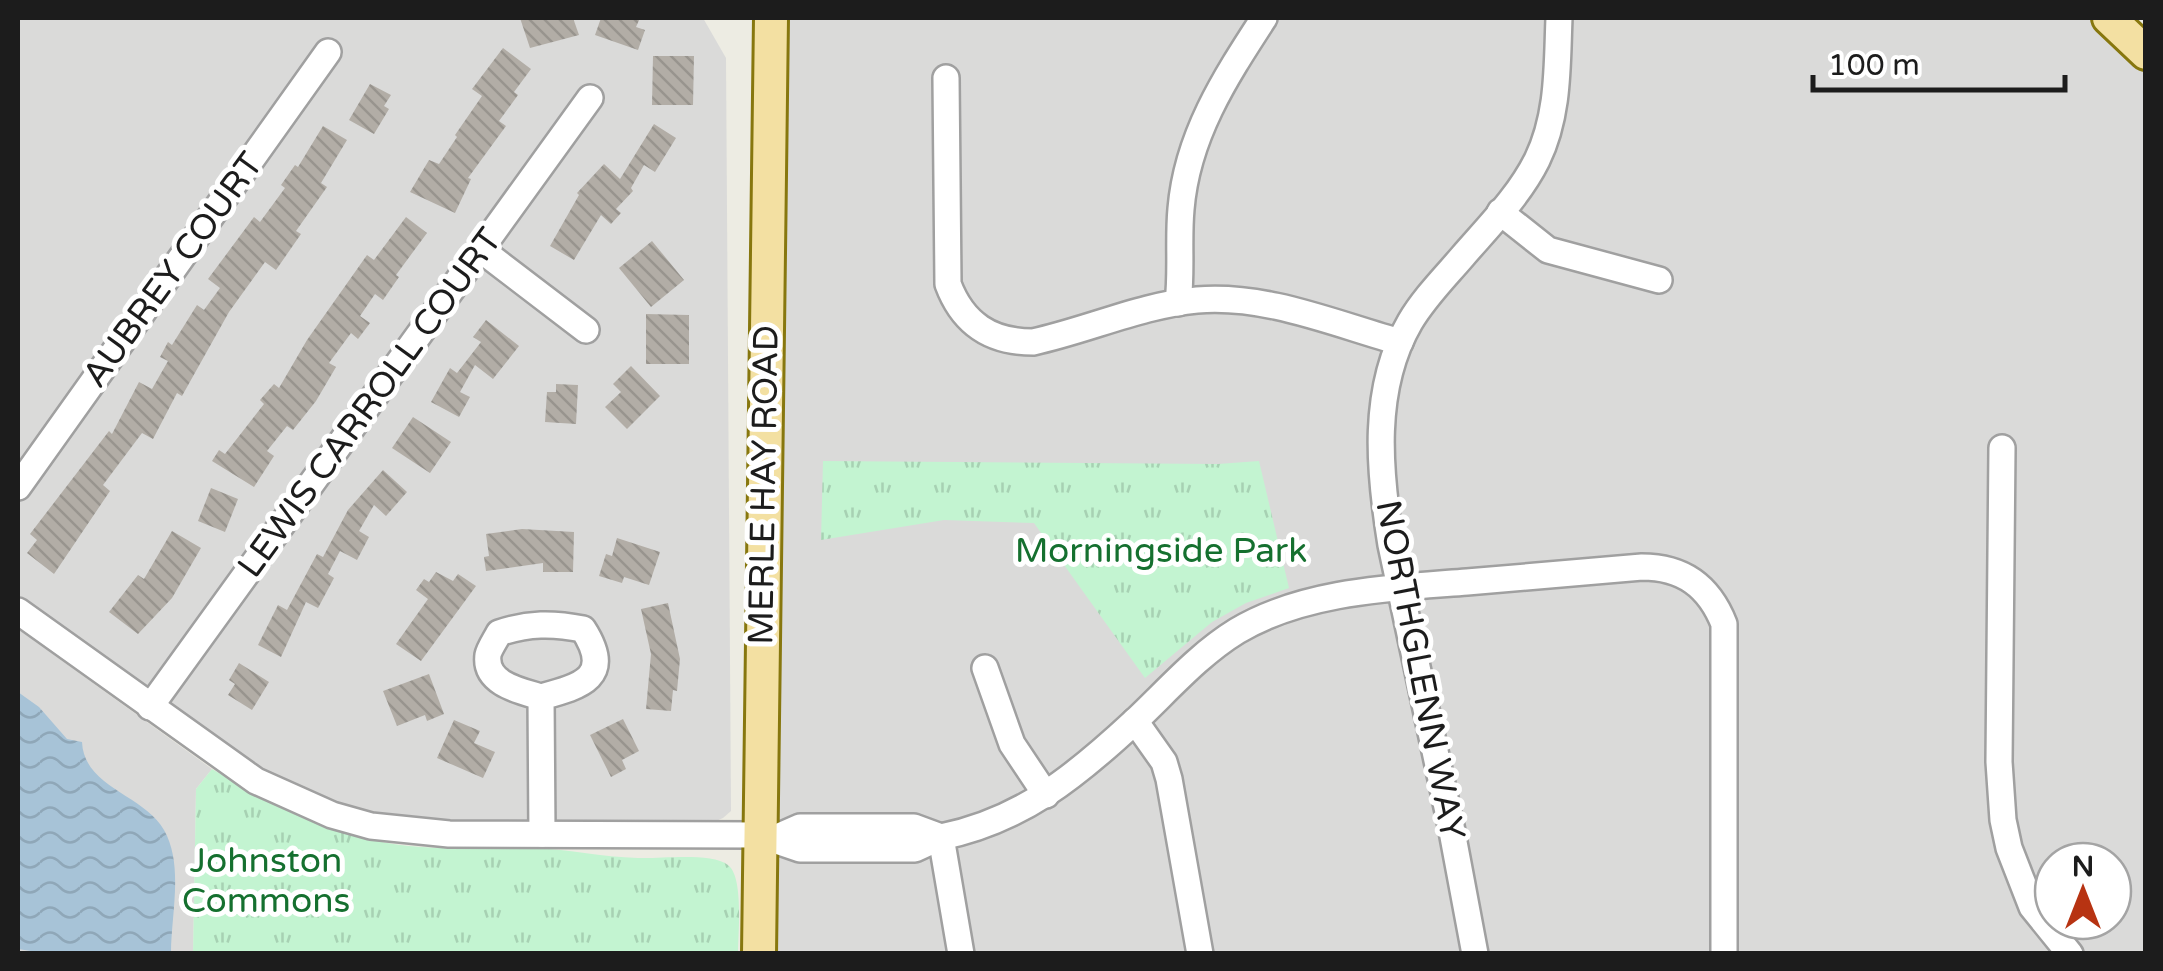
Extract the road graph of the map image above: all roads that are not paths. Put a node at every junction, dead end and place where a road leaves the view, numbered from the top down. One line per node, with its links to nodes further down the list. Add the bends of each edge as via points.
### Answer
1 (771, 18): 25 (main road, MERLE HAY ROAD)
2 (1264, 18): 12 (street, via 1196,137 1180,210)
3 (1559, 18): 9 (street, NORTHGLENN WAY, via 1548,134)
4 (2110, 18): 6 (main road)
5 (328, 52): 16 (street, AUBREY COURT)
6 (2146, 53)
7 (946, 78): 12 (street, via 946,265 966,318 996,338 1034,342)
8 (590, 98): 10 (street, LEWIS CARROLL COURT)
9 (1500, 212): 11 (street, via 1548,250); 14 (street, NORTHGLENN WAY, via 1429,296)
10 (480, 250): 13 (street); 21 (street, LEWIS CARROLL COURT)
11 (1659, 280)
12 (1178, 303): 14 (street, via 1248,301)
13 (586, 330)
14 (1400, 342): 17 (street, NORTHGLENN WAY, via 1384,399 1382,460)
15 (2002, 448): 32 (street, via 2003,820 2032,907)
16 (18, 487)
17 (1402, 588): 22 (street, via 1260,618 1209,651); 30 (street, NORTHGLENN WAY); 31 (street, via 1660,567 1707,592 1726,644)
18 (18, 611): 21 (street)
19 (984, 668): 23 (street, via 1012,744)
20 (541, 697): 24 (street)
21 (150, 707): 24 (street, via 256,781 332,816 412,832)
22 (1135, 721): 23 (street); 29 (street, via 1170,779)
23 (1046, 795): 26 (street, via 989,824)
24 (542, 834): 25 (street)
25 (767, 836): 26 (street, via 800,850 915,850); 27 (main road, MERLE HAY ROAD)
26 (941, 837): 28 (street)
27 (759, 954)
28 (962, 954)
29 (1200, 954)
30 (1475, 954)
31 (1724, 954)
32 (2070, 954)

